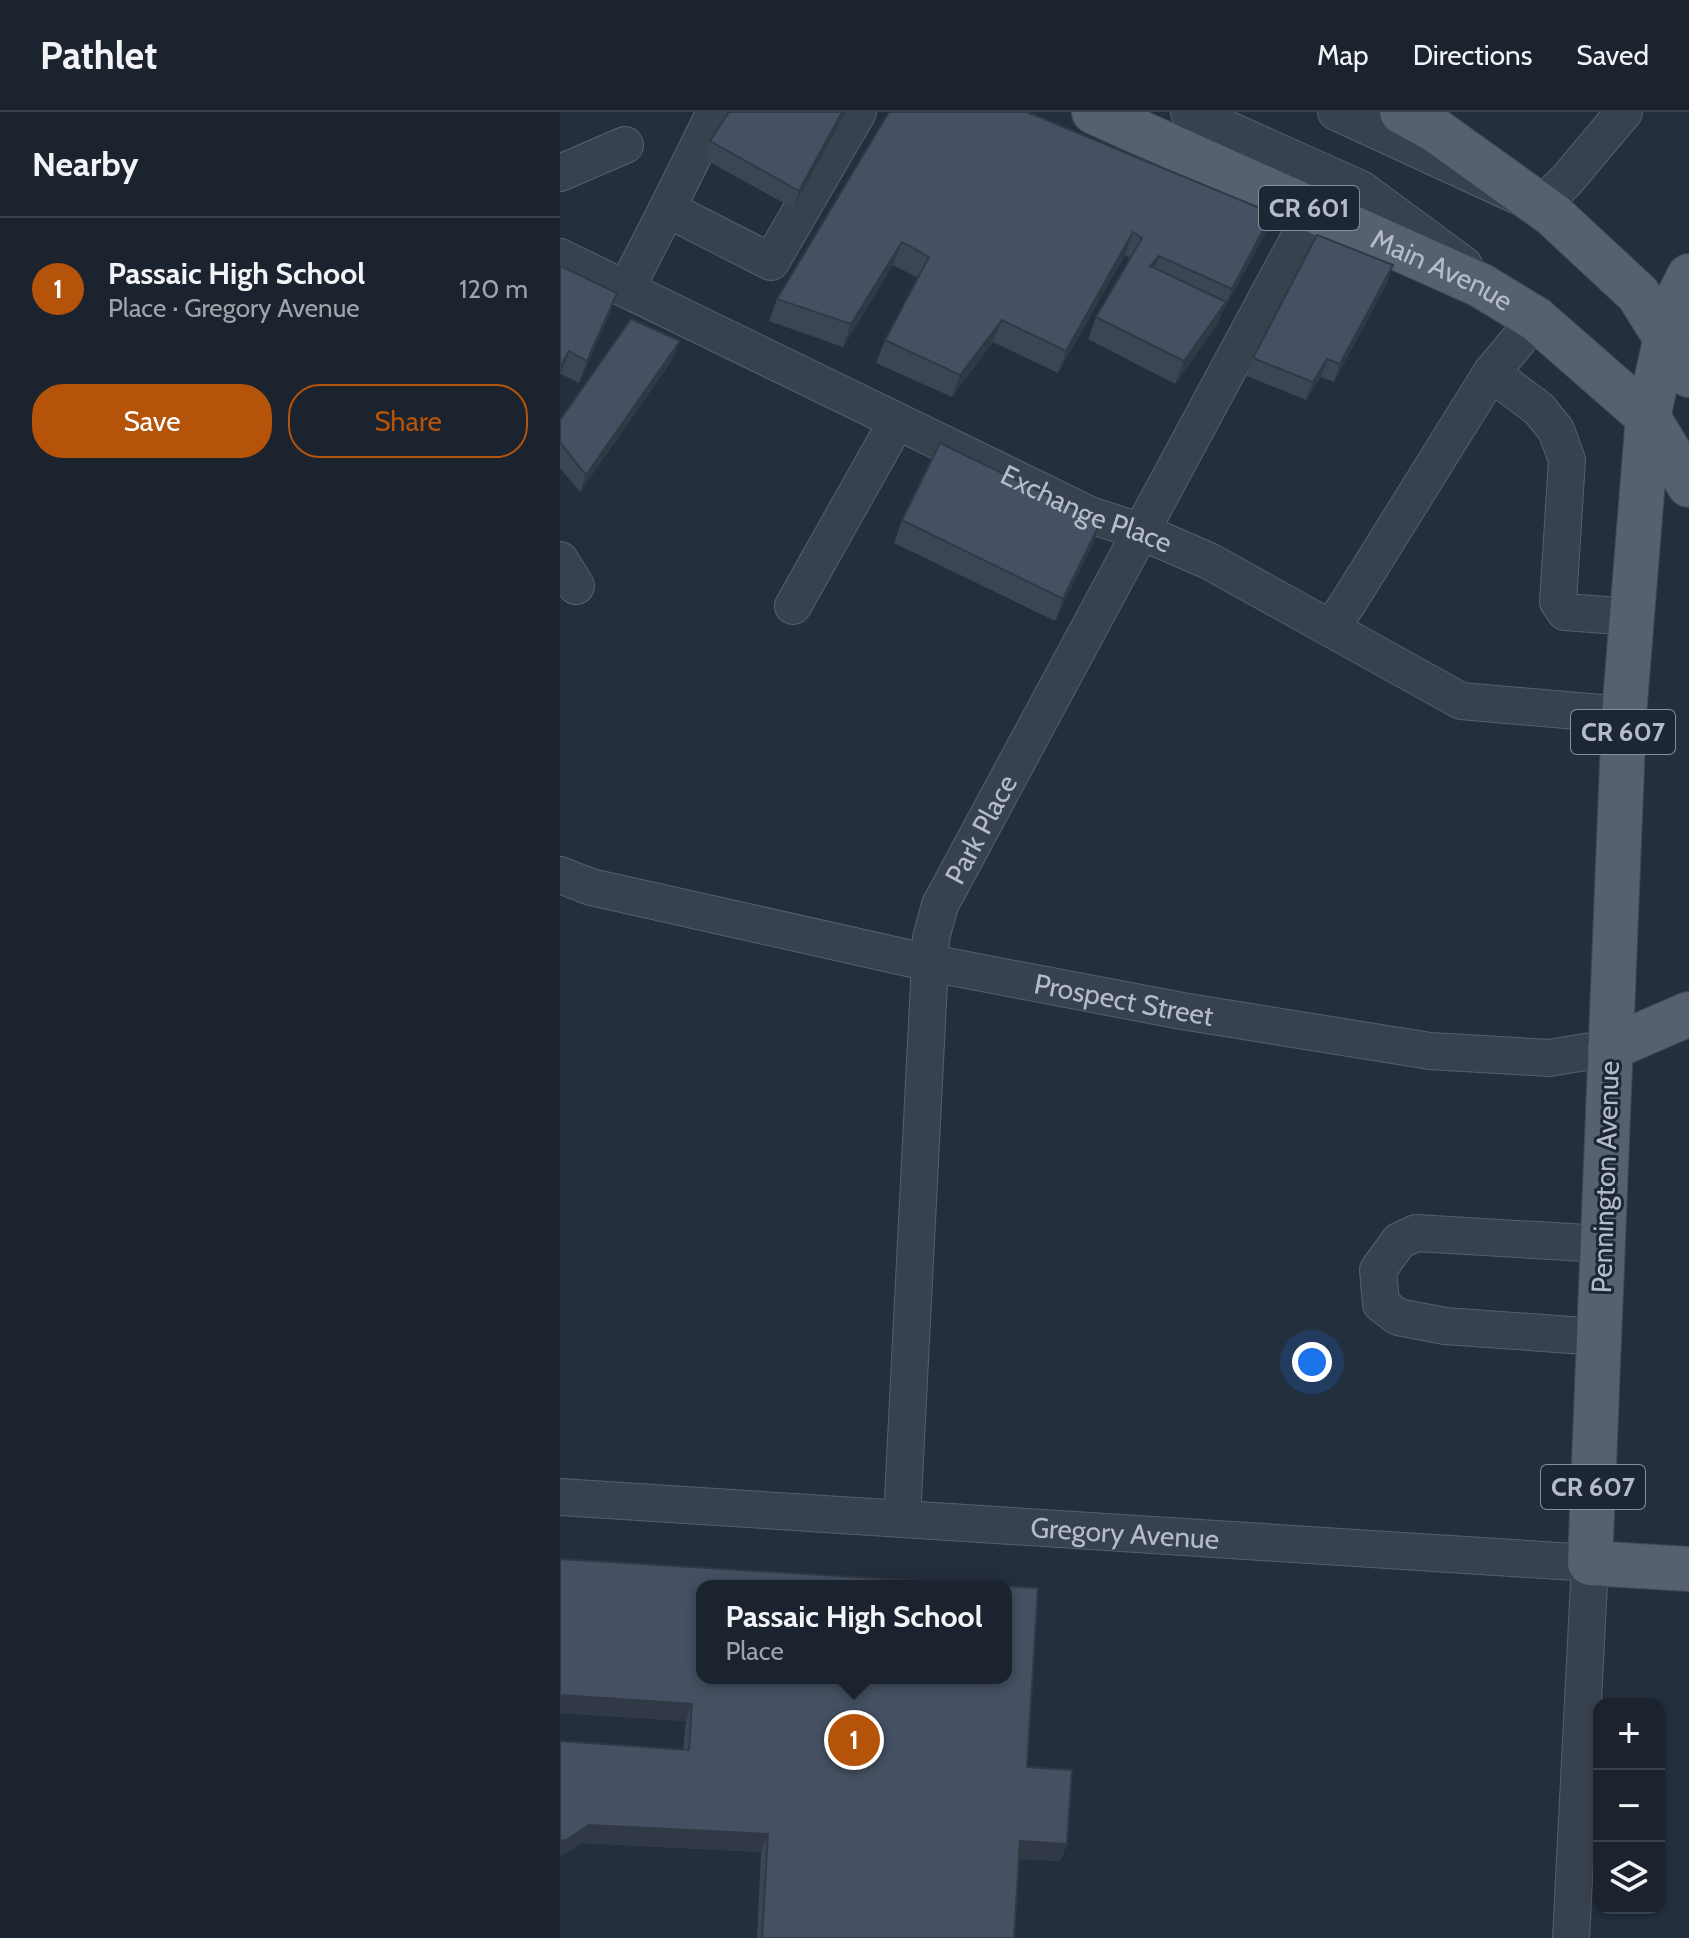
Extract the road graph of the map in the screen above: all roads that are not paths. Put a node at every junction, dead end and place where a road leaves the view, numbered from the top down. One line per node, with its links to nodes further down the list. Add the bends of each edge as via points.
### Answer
1 (715, 112): 11 (street)
2 (858, 112): 11 (street, via 771,262)
3 (1094, 112): 9 (main road, Main Avenue / CR 601)
4 (1189, 112): 9 (street)
5 (1624, 112): 10 (street)
6 (1368, 116): 9 (street, Park Place); 10 (main road, via 1435,130)
7 (625, 145): 8 (street)
8 (560, 173)
9 (1326, 194): 15 (main road, Main Avenue / CR 601); 22 (street, Park Place)
10 (1540, 206): 16 (main road, via 1638,294)
11 (667, 209): 14 (street)
12 (560, 257): 14 (street, Exchange Place)
13 (1689, 276): 16 (main road, Pennington Avenue)
14 (626, 289): 20 (street, Exchange Place)
15 (1536, 319): 17 (street); 19 (main road, Main Avenue / CR 601)
16 (1666, 337): 18 (main road); 19 (main road, Pennington Avenue)
17 (1491, 373): 24 (street, via 1539,409 1556,430 1567,460 1558,602 1565,612); 25 (street)
18 (1689, 375)
19 (1648, 417): 21 (main road, Main Avenue / CR 601); 24 (main road, Pennington Avenue / CR 607)
20 (897, 421): 22 (street, Exchange Place, via 1090,515); 23 (street)
21 (1689, 485)
22 (1142, 532): 25 (street, Exchange Place, via 1209,561); 28 (street, Park Place, via 940,905)
23 (793, 606)
24 (1632, 617): 26 (main road, Pennington Avenue / CR 607)
25 (1331, 628): 26 (street, Exchange Place, via 1461,701)
26 (1624, 715): 30 (main road, Pennington Avenue / CR 607)
27 (560, 875): 28 (street, Prospect Street, via 591,887)
28 (930, 963): 30 (street, Prospect Street, via 1430,1051 1549,1058); 34 (street, Park Place)
29 (1689, 1014): 30 (main road, Prospect Street)
30 (1610, 1048): 31 (main road, Pennington Avenue / CR 607)
31 (1603, 1244): 32 (main road, Pennington Avenue / CR 607); 32 (street, via 1416,1233 1399,1241 1378,1270 1381,1304 1398,1317 1445,1326)
32 (1599, 1337): 35 (main road, Pennington Avenue / CR 607)
33 (560, 1497): 34 (street, Gregory Avenue)
34 (902, 1519): 35 (street, Gregory Avenue)
35 (1590, 1563): 36 (main road, Gregory Avenue); 37 (street, Pennington Avenue / CR 607)
36 (1689, 1569)
37 (1571, 1938)

